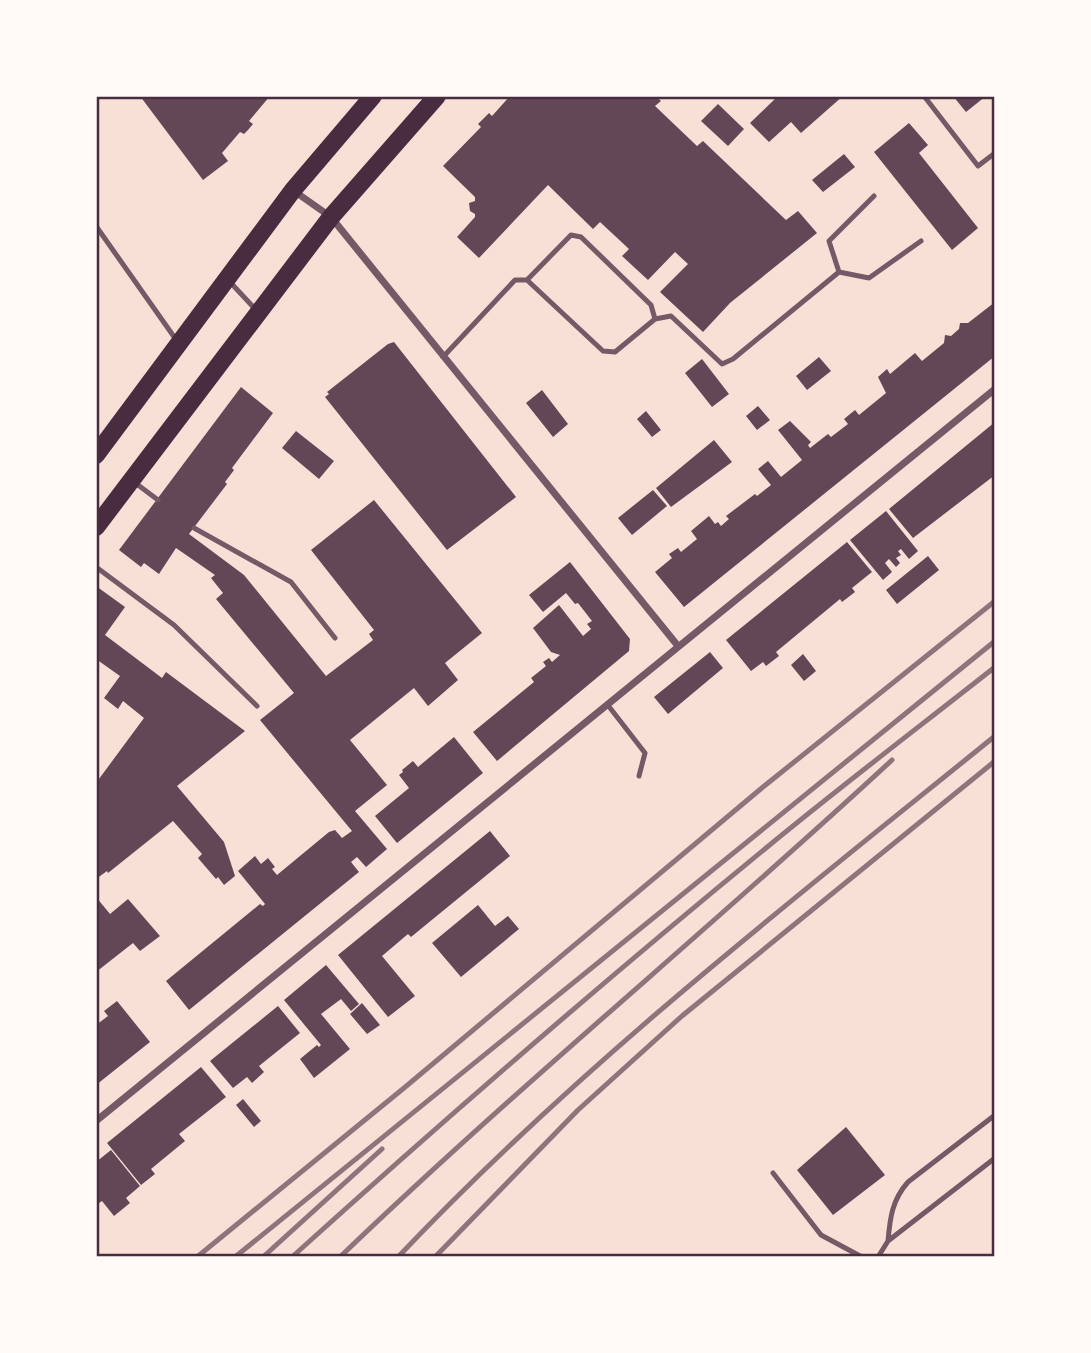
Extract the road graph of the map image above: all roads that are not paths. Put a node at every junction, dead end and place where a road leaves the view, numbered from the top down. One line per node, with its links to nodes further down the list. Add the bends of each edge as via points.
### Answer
1 (373, 96): 7 (main road)
2 (438, 96): 9 (main road)
3 (750, 96): 4 (lane)
4 (757, 96)
5 (925, 96): 6 (lane, via 978,166)
6 (995, 153)
7 (293, 191): 9 (street); 13 (main road)
8 (874, 196): 12 (lane, via 830,241)
9 (331, 217): 15 (main road); 18 (street)
10 (96, 226): 17 (lane)
11 (921, 241): 12 (lane, via 869,278)
12 (839, 272): 16 (lane, via 722,364 671,316)
13 (227, 280): 15 (lane); 17 (main road)
14 (527, 280): 16 (lane, via 603,351 615,352); 16 (lane, via 571,235 581,237 651,304); 18 (lane, via 515,280)
15 (259, 313): 21 (main road)
16 (655, 318)
17 (179, 344): 20 (main road)
18 (443, 356): 27 (street)
19 (995, 389): 27 (street)
20 (96, 455)
21 (132, 480): 22 (lane); 23 (main road)
22 (158, 500)
23 (96, 527)
24 (194, 528): 26 (lane, via 291,582)
25 (96, 567): 29 (lane, via 174,625)
26 (335, 638)
27 (678, 646): 28 (street)
28 (607, 704): 30 (lane, via 645,753); 32 (street)
29 (257, 706)
30 (639, 776)
31 (995, 1115): 35 (lane, via 898,1193)
32 (96, 1121)
33 (995, 1158): 35 (lane)
34 (773, 1173): 36 (lane, via 821,1235)
35 (888, 1241): 37 (lane)
36 (862, 1257)
37 (878, 1257)

